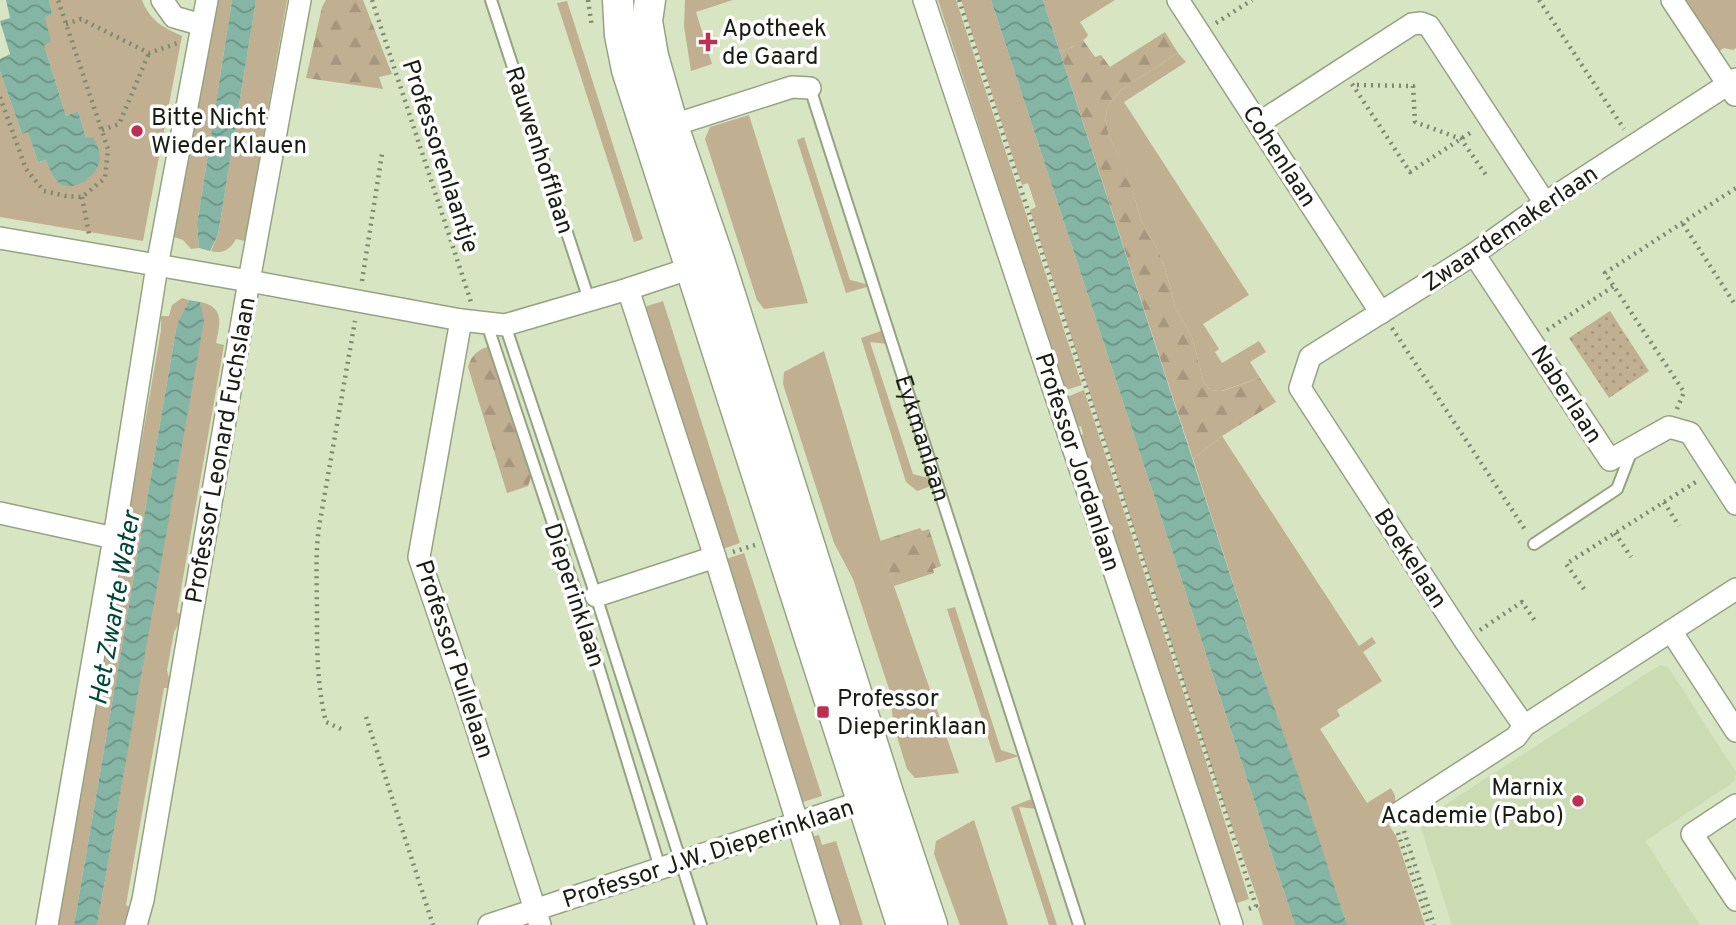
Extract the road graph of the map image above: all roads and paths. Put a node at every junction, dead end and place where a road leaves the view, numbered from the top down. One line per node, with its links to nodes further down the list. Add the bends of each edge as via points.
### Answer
1 (58, 0): 15 (path)
2 (162, 0): 16 (street, via 174,16)
3 (207, 0): 16 (street)
4 (300, 0): 42 (street, Professor Leonard Fuchslaan)
5 (372, 0): 49 (path, Professorenlaantje)
6 (491, 0): 45 (lane, Rauwenhofflaan)
7 (618, 0): 26 (main road, via 627,70)
8 (650, 0): 26 (main road, via 647,21)
9 (924, 0): 81 (street, Professor Jordanlaan)
10 (959, 0): 81 (path, via 1256,906)
11 (1178, 0): 17 (street, Cohenlaan)
12 (1252, 0): 17 (path)
13 (1539, 0): 29 (path)
14 (1672, 0): 20 (street)
15 (66, 24): 18 (path, via 81,19); 27 (path)
16 (201, 30): 18 (path); 40 (street)
17 (1201, 34): 25 (street, Cohenlaan)
18 (149, 52): 27 (path, via 119,124)
19 (1348, 78): 22 (path); 24 (street, via 1412,24 1421,23 1429,26); 25 (street); 28 (path, via 1357,85 1413,86 1415,122); 28 (path, via 1410,172)
20 (1733, 87): 29 (street, Zwaardemakerlaan)
21 (810, 88): 26 (street, Eykmanlaan, via 792,87); 90 (lane, Eykmanlaan)
22 (1344, 93)
23 (0, 97): 33 (path, via 26,169 44,191)
24 (1490, 120): 28 (path); 34 (street)
25 (1259, 123): 48 (street, Cohenlaan)
26 (661, 129): 39 (main road); 41 (main road)
27 (102, 130): 33 (path, via 108,149 105,178)
28 (1461, 139): 31 (path)
29 (1634, 144): 34 (street, Zwaardemakerlaan)
30 (383, 154): 46 (path)
31 (1488, 178)
32 (1736, 188): 35 (path)
33 (82, 197): 37 (path)
34 (1545, 203): 38 (street, Zwaardemakerlaan)
35 (1683, 224): 43 (path, via 1605,273); 47 (path)
36 (0, 238): 37 (street)
37 (93, 253): 40 (street)
38 (1474, 254): 48 (street, Zwaardemakerlaan); 50 (street, Naberlaan)
39 (719, 260): 41 (street); 74 (main road)
40 (157, 266): 42 (street); 60 (street)
41 (690, 268): 44 (street); 74 (main road)
42 (243, 280): 46 (street); 83 (street, Professor Leonard Fuchslaan)
43 (1614, 286): 50 (path); 52 (path, via 1684,392)
44 (628, 289): 45 (street); 62 (street)
45 (589, 300): 49 (street)
46 (358, 303): 49 (street); 72 (path, via 315,557 321,703 326,722)
47 (1736, 306)
48 (1381, 313): 51 (street, Zwaardemakerlaan, via 1310,357); 61 (path)
49 (483, 323): 66 (lane); 78 (lane, Dieperinklaan); 80 (street, Professor Pullelaan, via 419,557)
50 (1531, 340): 53 (street, Naberlaan, via 1610,460)
51 (1300, 388): 69 (street, Boekelaan)
52 (1669, 427): 53 (street, Naberlaan); 54 (street, via 1690,433)
53 (1633, 447): 61 (lane, via 1617,489)
54 (1714, 470): 55 (path); 56 (street)
55 (1664, 502): 58 (path); 59 (path)
56 (1736, 504)
57 (0, 513): 60 (street)
58 (1679, 526)
59 (1615, 533): 63 (path); 64 (path, via 1566,564)
60 (114, 538): 82 (street)
61 (1534, 544)
62 (715, 557): 66 (street); 77 (street)
63 (1632, 557)
64 (1584, 589)
65 (1736, 589): 68 (street)
66 (596, 596): 78 (lane)
67 (1535, 621): 69 (path, via 1522,603)
68 (1671, 631): 71 (street); 73 (street)
69 (1465, 641): 71 (street, Boekelaan)
70 (366, 718): 84 (path)
71 (1524, 726): 76 (street, via 1516,737)
72 (341, 730)
73 (1736, 731)
74 (874, 798): 77 (street, Professor J.W. Dieperinklaan); 88 (main road); 89 (main road)
75 (1736, 805): 79 (street, via 1692,834)
76 (1397, 814): 91 (path, via 1396,826); 92 (path)
77 (797, 823): 78 (street, Professor J.W. Dieperinklaan); 87 (street)
78 (670, 865): 80 (street, Professor J.W. Dieperinklaan); 86 (lane)
79 (1736, 900)
80 (538, 917): 85 (street, Professor J.W. Dieperinklaan)
81 (1230, 921)
82 (47, 925)
83 (138, 925)
84 (433, 925)
85 (489, 925)
86 (701, 925)
87 (829, 925)
88 (902, 925)
89 (932, 925)
90 (1079, 925)
91 (1429, 925)
92 (1434, 925)

